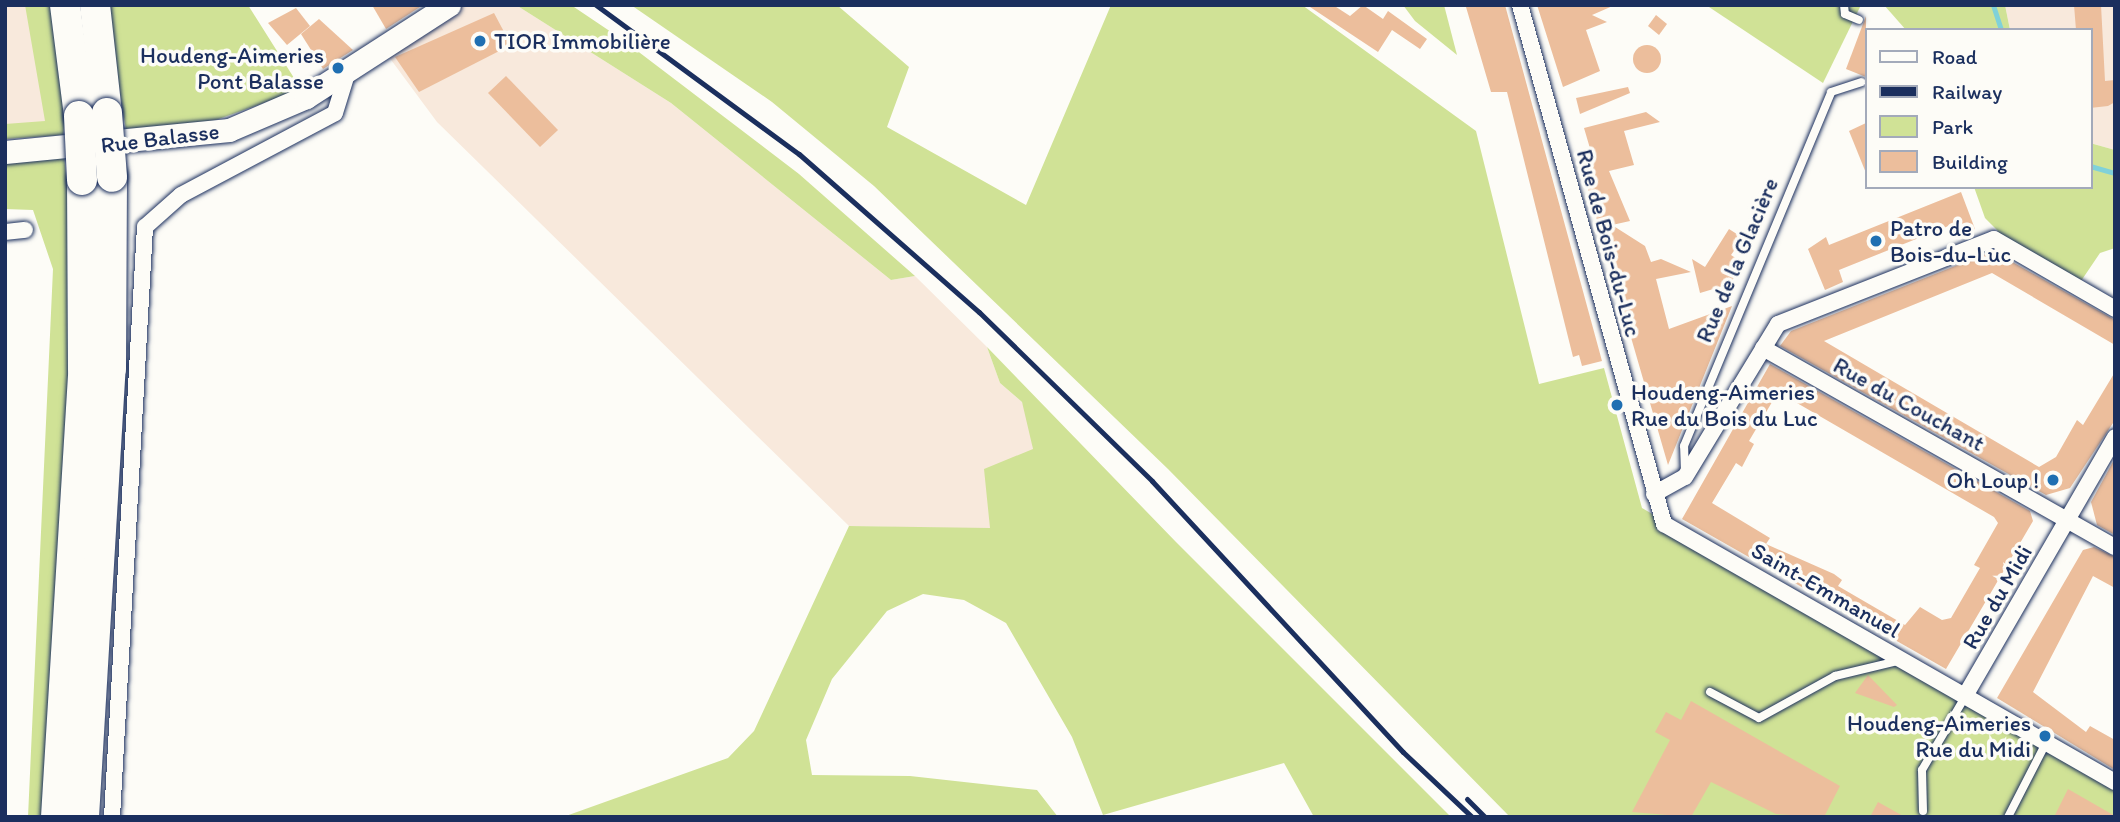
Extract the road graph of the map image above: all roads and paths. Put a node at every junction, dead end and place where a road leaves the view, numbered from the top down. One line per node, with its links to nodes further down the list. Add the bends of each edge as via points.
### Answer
1 (65, 5): 9 (highway)
2 (94, 5): 9 (highway)
3 (449, 5): 7 (street, Rue Balasse)
4 (1520, 5): 17 (street, Rue de Bois-du-Luc)
5 (1844, 5): 6 (lane, via 1845,14)
6 (1859, 20)
7 (346, 74): 10 (street, Rue Balasse, via 229,130); 29 (street, via 335,113 181,195 145,227)
8 (1861, 82): 16 (lane, Rue de la Glacière, via 1831,92 1684,446)
9 (93, 114): 27 (highway, bridge, via 82,180 83,370); 28 (highway, bridge, via 112,177 111,369)
10 (5, 152)
11 (25, 230): 12 (street)
12 (5, 232)
13 (2115, 309): 14 (street, via 1994,239 1778,324)
14 (1763, 348): 16 (street); 18 (street, Rue du Couchant)
15 (2115, 437): 18 (street, Rue du Midi)
16 (1685, 477): 17 (street)
17 (1654, 494): 19 (street, Rue de Bois-du-Luc)
18 (2069, 521): 20 (street, Rue du Couchant); 23 (street, Rue du Midi)
19 (1664, 524): 21 (street, Saint-Emmanuel)
20 (2115, 547)
21 (1902, 660): 22 (lane, via 1835,676 1759,718); 23 (street, Saint-Emmanuel)
22 (1710, 692)
23 (1965, 696): 24 (street, Saint-Emmanuel); 26 (lane, via 1922,770)
24 (2046, 743): 25 (street, Saint-Emmanuel); 30 (lane)
25 (2115, 782)
26 (1923, 811)
27 (56, 817)
28 (84, 817)
29 (112, 817)
30 (2008, 817)

